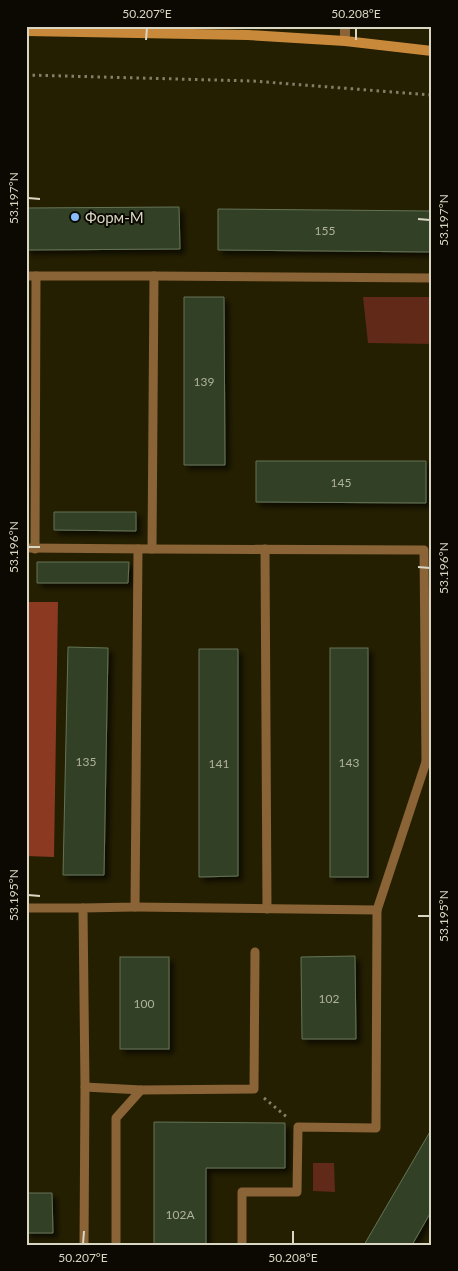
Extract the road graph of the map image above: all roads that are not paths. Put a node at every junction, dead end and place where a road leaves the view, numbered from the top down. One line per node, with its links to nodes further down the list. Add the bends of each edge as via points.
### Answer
1 (345, 26): 3 (street)
2 (26, 31): 3 (main road, via 248,35)
3 (345, 41): 4 (main road)
4 (432, 51)
5 (31, 276): 6 (lane); 8 (lane)
6 (154, 276): 7 (lane); 10 (lane)
7 (432, 278)
8 (31, 548): 9 (lane)
9 (138, 549): 10 (lane); 13 (lane)
10 (152, 550): 11 (lane)
11 (265, 550): 12 (lane, via 424,550); 16 (lane)
12 (429, 762): 17 (lane)
13 (135, 907): 15 (lane); 16 (lane)
14 (26, 908): 15 (lane)
15 (83, 908): 19 (lane)
16 (267, 909): 17 (lane)
17 (377, 910): 23 (lane, via 376,1128 298,1126 297,1192 242,1192)
18 (255, 952): 20 (lane, via 254,1089)
19 (85, 1087): 20 (lane); 21 (lane)
20 (142, 1090): 22 (lane, via 116,1118)
21 (84, 1245)
22 (116, 1245)
23 (242, 1245)

